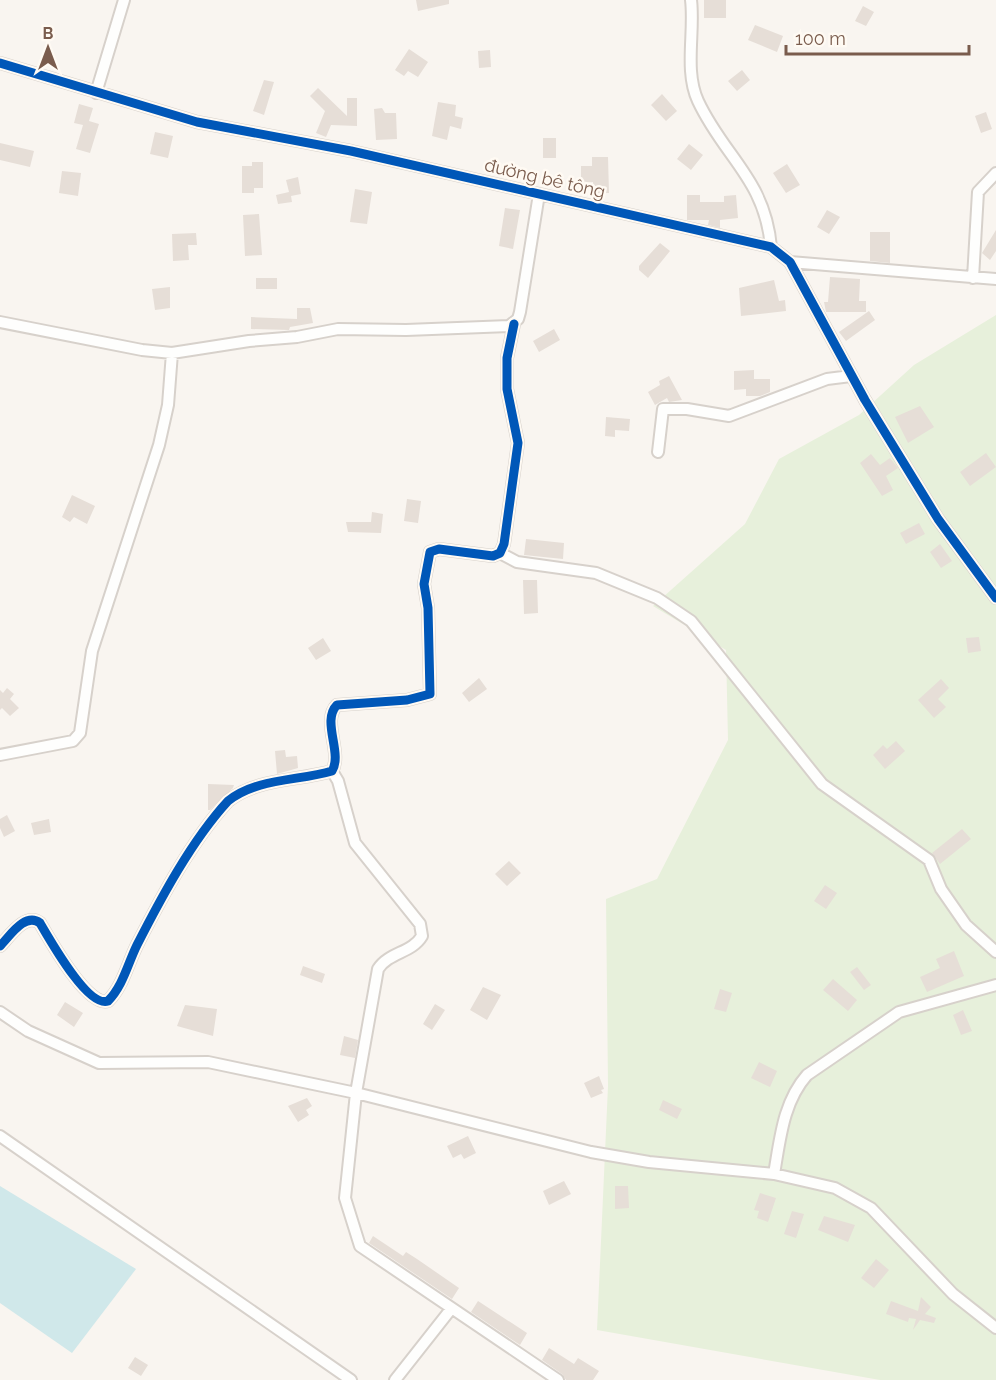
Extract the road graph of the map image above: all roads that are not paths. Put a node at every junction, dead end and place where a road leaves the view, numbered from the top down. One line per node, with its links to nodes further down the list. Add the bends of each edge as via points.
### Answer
1 (124, 0): 4 (street)
2 (691, 0): 7 (street, via 691,66 697,100 756,188 767,217)
3 (0, 63): 4 (street, đường bê tông)
4 (96, 93): 6 (street, đường bê tông, via 197,122 351,151)
5 (996, 173): 9 (street, via 978,192)
6 (539, 194): 7 (street, đường bê tông); 12 (street, via 524,292)
7 (771, 248): 8 (street, đường bê tông)
8 (790, 262): 9 (street); 14 (street, đường bê tông)
9 (974, 278): 10 (street)
10 (996, 279)
11 (0, 322): 13 (street)
12 (514, 324): 13 (street, via 338,329); 16 (street, via 507,358 507,389 518,443 512,500)
13 (172, 353): 18 (street, via 168,405 159,445 92,651 80,733 73,741)
14 (851, 376): 15 (street, via 827,379 729,416 663,409); 17 (street, đường bê tông, via 938,519)
15 (658, 452)
16 (500, 554): 19 (street, via 439,549 430,552 424,584 430,694 334,707); 21 (street, via 517,562 596,573 657,598 691,621 822,784 929,860 941,889 966,925)
17 (996, 598)
18 (0, 755)
19 (332, 771): 20 (street, via 265,784 228,801 179,869 137,944 116,994 108,1001 93,998 35,920 23,923); 24 (street, via 355,843 420,924 422,936 378,969)
20 (0, 946)
21 (996, 952)
22 (996, 985): 26 (street, via 899,1012 807,1075 789,1106)
23 (0, 1012): 24 (street, via 28,1031 99,1063 208,1062)
24 (356, 1093): 26 (street, via 591,1152); 27 (street, via 345,1198 360,1246)
25 (0, 1136): 29 (street)
26 (774, 1174): 28 (street, via 835,1188 872,1208 953,1294)
27 (451, 1310): 30 (street); 31 (street)
28 (996, 1328)
29 (351, 1380)
30 (394, 1380)
31 (558, 1380)

